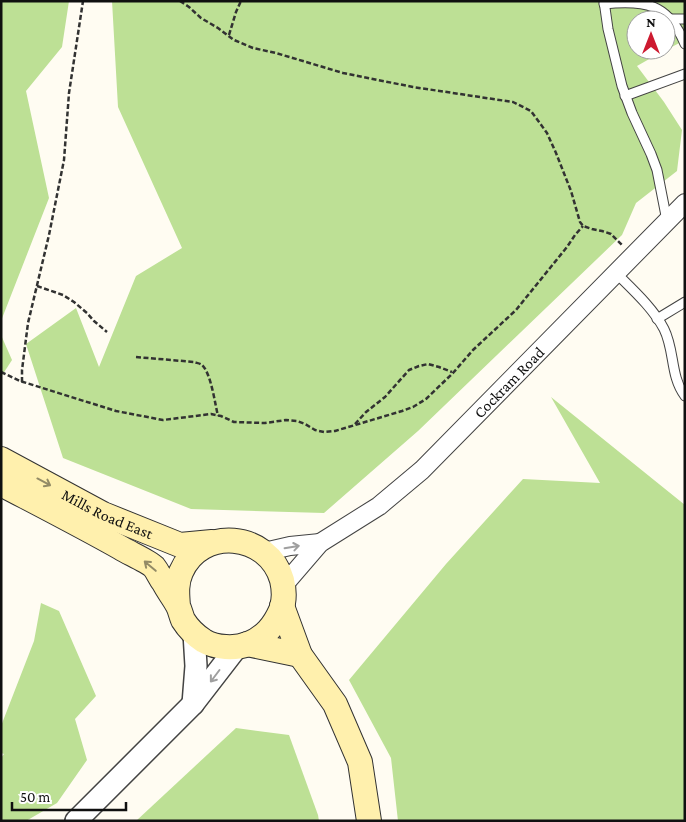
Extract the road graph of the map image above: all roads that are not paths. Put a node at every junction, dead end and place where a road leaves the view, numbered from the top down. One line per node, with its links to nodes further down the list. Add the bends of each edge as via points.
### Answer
1 (604, 3): 2 (lane, via 632,3); 6 (lane)
2 (659, 10)
3 (676, 26): 4 (lane)
4 (685, 44)
5 (685, 74): 6 (lane)
6 (625, 96): 8 (lane, via 657,170)
7 (685, 203): 8 (street, Cockram Road)
8 (667, 221): 9 (street, Cockram Road)
9 (616, 273): 11 (lane); 16 (street, Cockram Road, via 422,470 379,506)
10 (685, 302): 11 (lane)
11 (657, 319): 12 (lane, via 670,348 676,380)
12 (685, 396)
13 (1, 459): 15 (main road, Mills Road East, one-way to 15, via 103,514 180,545)
14 (1, 484): 19 (main road, Mills Road East, one-way to 14, via 153,566)
15 (220, 541): 17 (main road, via 236,540); 19 (main road, via 190,557 176,589)
16 (320, 543): 17 (street, Cockram Road, one-way to 16); 18 (street, Cockram Road)
17 (264, 552): 18 (main road, via 280,573)
18 (283, 596): 21 (main road, via 275,623 263,636); 22 (main road)
19 (178, 606): 20 (main road)
20 (194, 633): 21 (main road, via 206,642); 23 (street)
21 (242, 646): 22 (main road); 23 (street, one-way to 23)
22 (300, 655): 25 (main road, via 335,704 360,762)
23 (193, 704): 24 (street)
24 (76, 821)
25 (370, 821)

